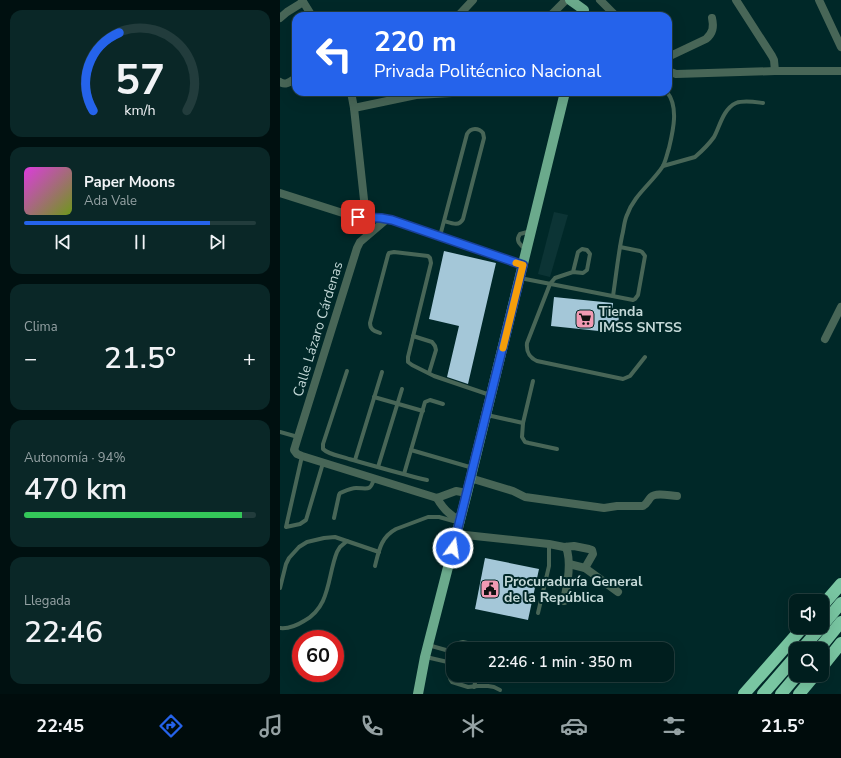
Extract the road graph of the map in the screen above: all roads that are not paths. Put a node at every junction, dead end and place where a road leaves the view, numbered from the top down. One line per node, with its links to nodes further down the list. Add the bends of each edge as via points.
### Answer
1 (473, 0): 10 (street)
2 (566, 0): 11 (street)
3 (570, 0): 12 (main road)
4 (587, 0): 13 (main road)
5 (736, 0): 19 (street, via 772,56)
6 (819, 0): 17 (street)
7 (303, 1): 9 (street); 15 (street)
8 (602, 1): 14 (street)
9 (310, 12)
10 (462, 12)
11 (554, 12)
12 (583, 12)
13 (584, 12)
14 (612, 12)
15 (280, 18)
16 (712, 18): 18 (street, via 713,31 706,40)
17 (841, 47)
18 (672, 55)
19 (775, 71): 20 (street); 21 (street)
20 (841, 71)
21 (672, 72)
22 (292, 80): 23 (street)
23 (282, 82)
24 (352, 96): 29 (street)
25 (407, 96): 29 (street)
26 (564, 96): 37 (main road)
27 (669, 96): 30 (lane, via 674,117)
28 (763, 103): 30 (lane, via 744,102 731,106 716,134 695,157)
29 (354, 108): 32 (street)
30 (663, 166): 36 (lane, via 629,210)
31 (280, 193): 32 (street, via 349,216)
32 (366, 218): 33 (street)
33 (387, 219): 35 (street); 60 (street, Calle Lázaro Cárdenas, via 360,242 357,248)
34 (444, 221): 34 (lane, via 467,134 472,129 480,130 484,133 484,138 463,219 458,224); 35 (lane)
35 (440, 236): 37 (street)
36 (620, 247): 41 (lane); 41 (lane, via 642,252 645,259 637,297 633,300)
37 (523, 265): 39 (main road)
38 (573, 272): 38 (lane, via 583,273 587,270 590,257 587,250 582,249 578,252); 40 (lane, via 555,278)
39 (520, 278): 40 (lane); 52 (main road)
40 (550, 284): 41 (lane); 46 (lane, via 527,343 526,349 532,359 623,379 632,374)
41 (613, 296)
42 (841, 307): 45 (street)
43 (380, 333): 44 (lane, via 372,330 370,323 389,253 426,255 431,260)
44 (413, 336): 49 (lane, via 408,362); 49 (lane, via 432,342 435,346)
45 (825, 338)
46 (645, 357)
47 (347, 371): 64 (lane, via 323,446 327,452)
48 (382, 372): 53 (lane)
49 (429, 374): 52 (lane)
50 (533, 381): 58 (lane)
51 (402, 389): 54 (lane)
52 (491, 395): 57 (main road)
53 (374, 397): 54 (lane); 64 (lane)
54 (398, 404): 56 (lane); 66 (lane)
55 (443, 404): 56 (lane, via 428,401)
56 (422, 411): 62 (lane)
57 (486, 415): 58 (lane); 67 (main road)
58 (523, 423): 61 (lane, via 522,437 525,442)
59 (280, 432): 60 (lane)
60 (298, 437): 63 (street, Calle Lázaro Cárdenas, via 294,450)
61 (557, 449)
62 (411, 450): 67 (lane); 68 (lane)
63 (302, 456): 65 (street); 77 (lane)
64 (354, 460): 66 (lane)
65 (323, 463): 70 (street); 77 (lane, via 306,520)
66 (378, 467): 68 (lane)
67 (473, 468): 69 (main road)
68 (404, 474): 71 (lane)
69 (470, 478): 72 (main road); 73 (street, via 525,497 604,508 643,506 659,494)
70 (374, 479): 74 (street); 75 (lane, via 368,489 354,488 340,493)
71 (427, 480)
72 (467, 493): 74 (street, via 456,492); 76 (main road)
73 (677, 496)
74 (437, 498): 76 (street, via 449,514)
75 (334, 518)
76 (460, 521): 79 (main road); 83 (lane, via 434,517 422,519 391,532 385,538)
77 (286, 527): 78 (lane)
78 (280, 528)
79 (456, 534): 81 (street); 102 (main road)
80 (347, 541): 83 (lane); 88 (lane, via 331,536 298,547 286,564); 96 (lane, via 337,552 325,596 318,610 299,624)
81 (549, 544): 82 (street); 93 (lane, via 549,566)
82 (566, 547): 84 (street); 86 (street, via 592,550 593,554)
83 (379, 552): 85 (lane)
84 (569, 564): 86 (street); 91 (street)
85 (374, 566)
86 (585, 568): 89 (street)
87 (841, 584): 90 (highway)
88 (280, 588)
89 (618, 592)
90 (829, 598)
91 (564, 601)
92 (841, 604): 94 (highway)
93 (538, 613)
94 (829, 617)
95 (841, 622): 100 (highway)
96 (280, 628)
97 (797, 634): 115 (highway)
98 (814, 634): 99 (highway)
99 (808, 642)
100 (825, 642)
101 (841, 643): 105 (highway)
102 (428, 645): 103 (lane); 104 (main road)
103 (446, 650)
104 (425, 657): 106 (lane); 114 (main road)
105 (829, 658)
106 (446, 660)
107 (789, 664): 116 (highway)
108 (452, 682): 112 (lane)
109 (475, 682): 112 (lane)
110 (791, 682): 117 (highway)
111 (809, 682): 118 (highway)
112 (474, 687): 113 (lane, via 488,686)
113 (500, 690)
114 (418, 694)
115 (744, 694)
116 (763, 694)
117 (781, 694)
118 (799, 694)

